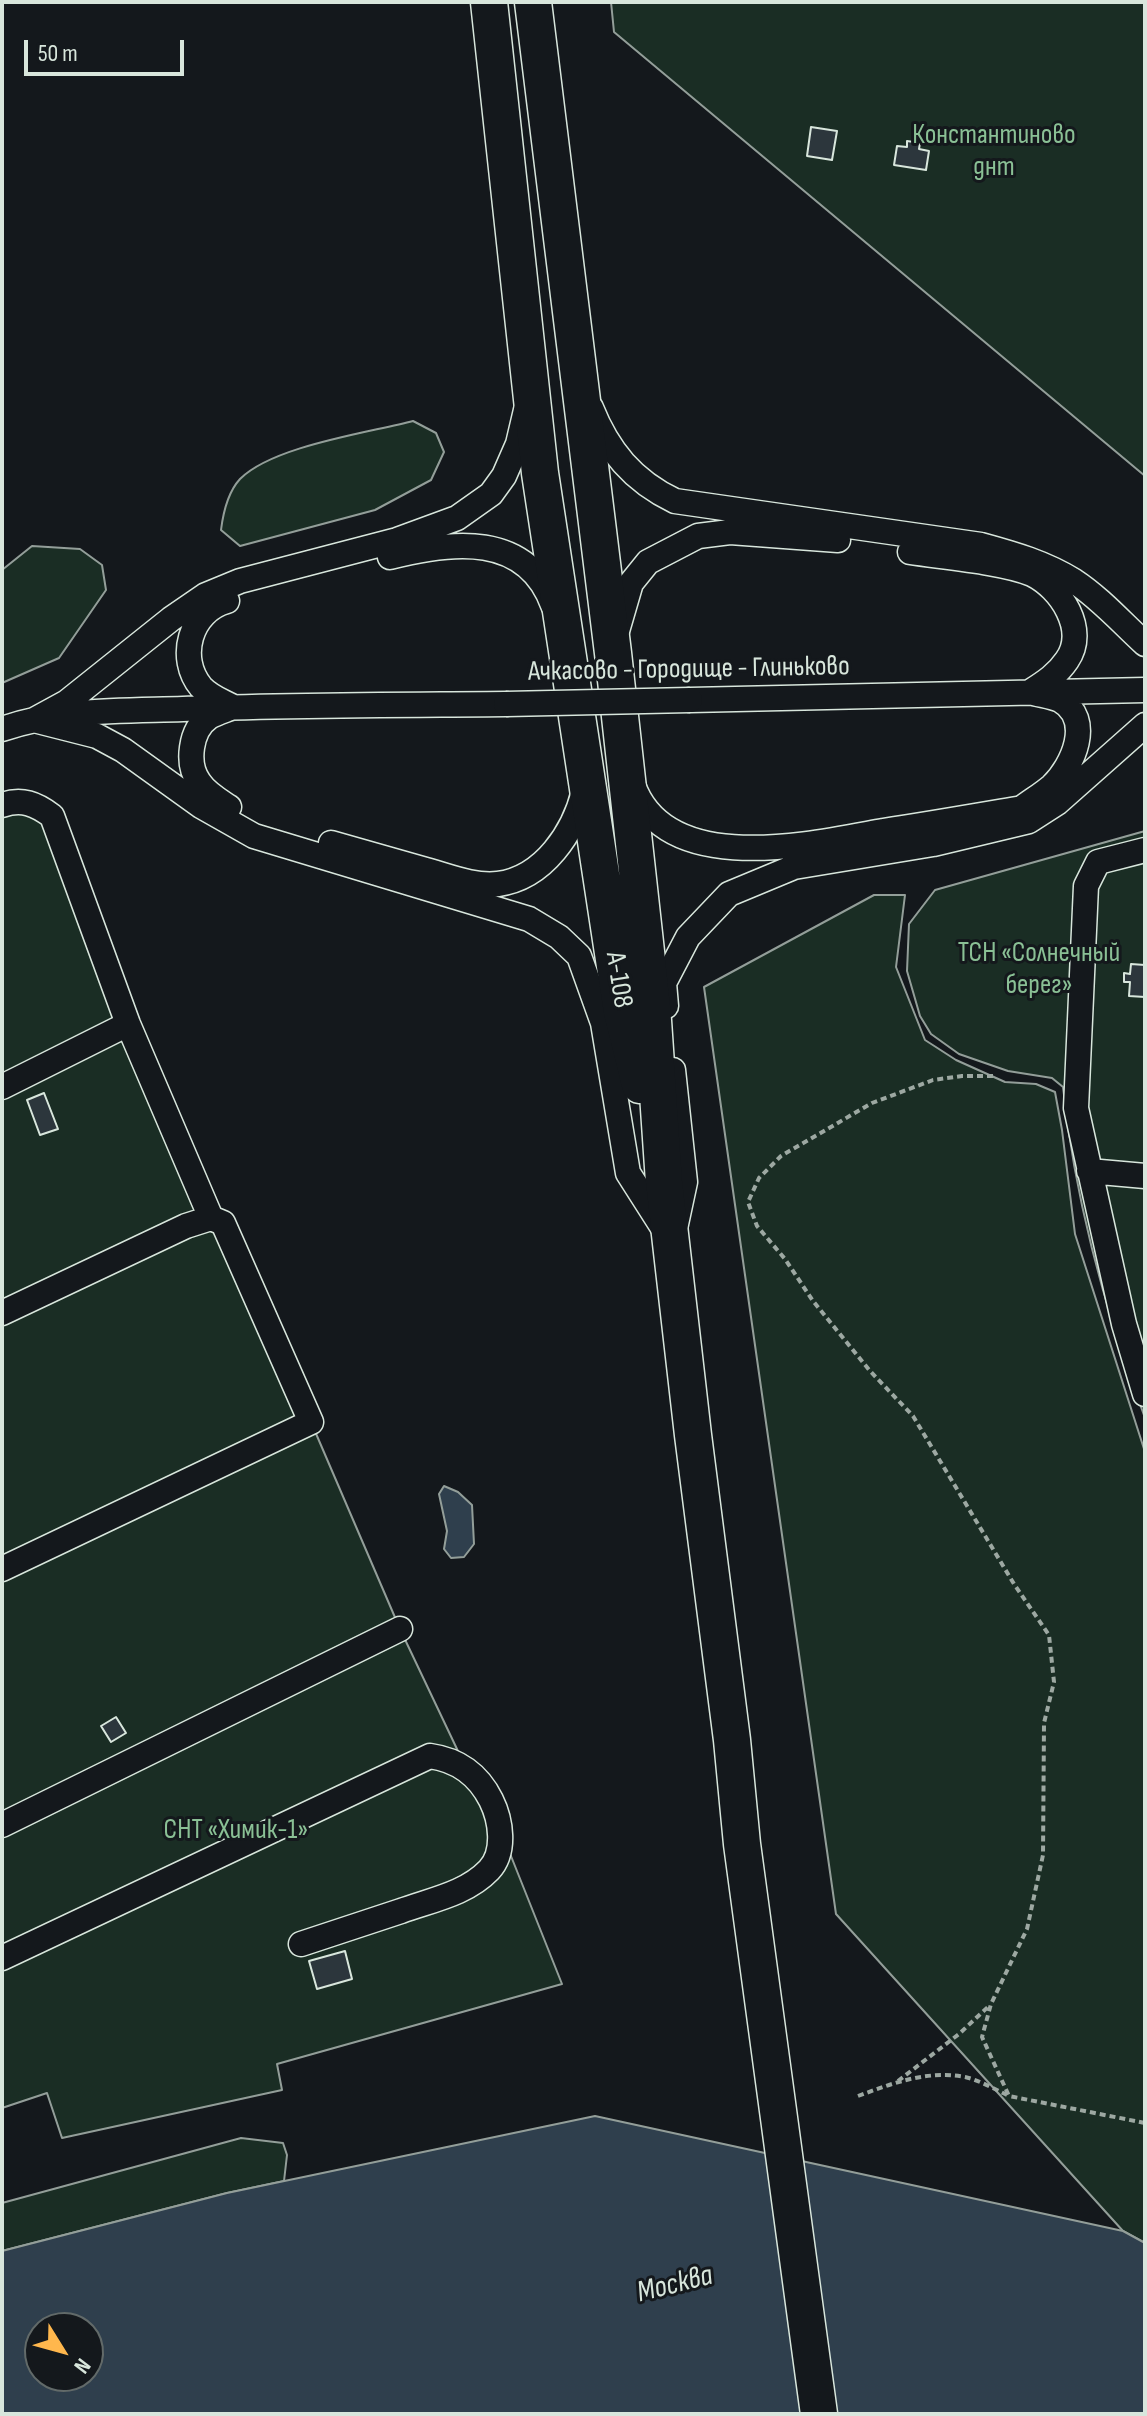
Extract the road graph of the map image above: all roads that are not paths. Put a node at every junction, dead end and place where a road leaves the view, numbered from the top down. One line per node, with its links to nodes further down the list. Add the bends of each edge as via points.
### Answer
1 (489, 2): 4 (highway, А-108)
2 (533, 2): 3 (highway, А-108)
3 (582, 385): 5 (street, via 607,443 648,488 675,501 981,545 1020,556 1077,583); 7 (highway, А-108)
4 (530, 392): 6 (highway, А-108); 11 (street, via 504,476 491,494 457,518 206,595 67,702)
5 (1145, 644)
6 (569, 650): 10 (street, via 549,593 531,569 499,549 469,544 417,550 217,604 206,613 188,647 192,673 209,696); 15 (highway, А-108)
7 (613, 653): 9 (street, via 631,583 648,562 698,536 730,532 847,541 1004,567 1032,574 1052,589 1064,602 1075,637 1069,658 1051,679); 14 (highway, А-108)
8 (1145, 690): 9 (street, Ачкасово - Городище - Глиньково)
9 (1030, 692): 10 (street, Ачкасово - Городище - Глиньково, bridge); 14 (street, via 1061,701 1076,718 1079,738 1053,785 1022,808 790,847 712,845 683,836 651,817 635,790)
10 (233, 707): 11 (street, Ачкасово - Городище - Глиньково, via 95,712); 15 (street, via 208,718 194,739 192,768 207,792 256,822 470,882 497,884 525,876 551,855 579,813)
11 (34, 720): 13 (street); 24 (street, via 97,736 254,836 529,919 559,937 579,956 603,1023 628,1173)
12 (1145, 725): 24 (street, via 1029,821 933,844 794,867 729,894 688,937 664,983 685,1182)
13 (2, 729)
14 (623, 751): 22 (highway, А-108, via 652,1006)
15 (587, 774): 22 (highway, А-108 / А-108, via 622,1012)
16 (2, 805): 18 (street, via 36,805 52,816)
17 (1145, 850): 20 (street, via 1098,862 1086,886 1076,1108)
18 (128, 1024): 19 (street); 23 (street)
19 (2, 1087)
20 (1089, 1171): 21 (street); 26 (street)
21 (1145, 1176)
22 (664, 1182): 24 (highway, А-108)
23 (211, 1218): 25 (street); 27 (street, via 223,1223 311,1422)
24 (672, 1242): 32 (highway, А-108, via 742,1844)
25 (2, 1313)
26 (1145, 1394)
27 (2, 1569)
28 (400, 1629): 29 (street)
29 (2, 1825)
30 (301, 1944): 31 (street, via 465,1889 492,1868 501,1831 493,1803 466,1768 430,1756)
31 (2, 1958)
32 (819, 2414)

